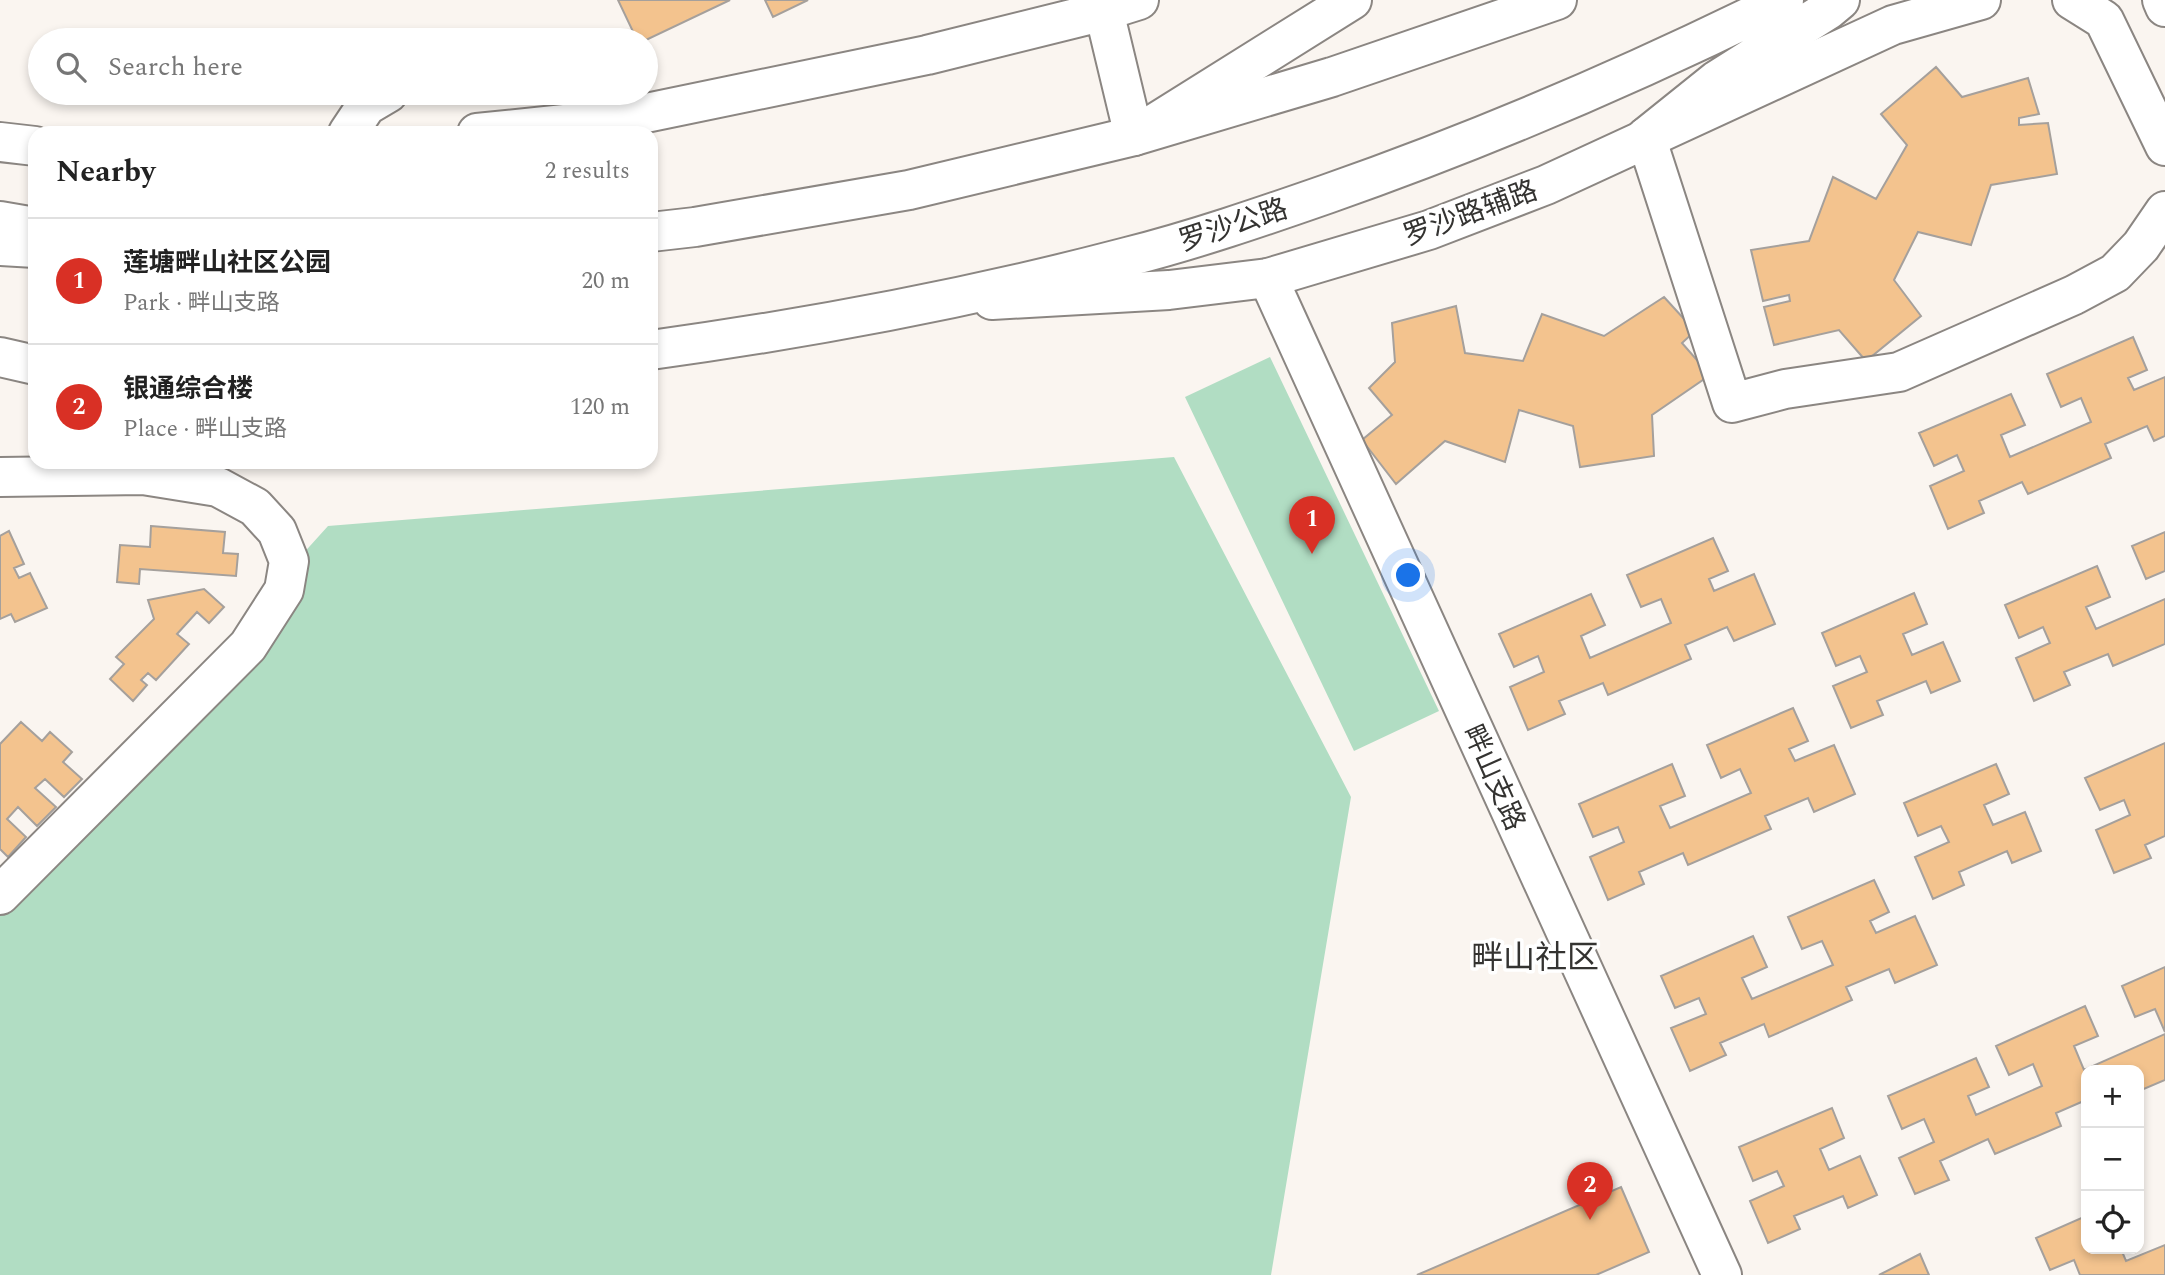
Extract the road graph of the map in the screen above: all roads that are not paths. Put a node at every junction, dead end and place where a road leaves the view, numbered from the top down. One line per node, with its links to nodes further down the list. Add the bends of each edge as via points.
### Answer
1 (1352, 0): 15 (main road)
2 (1557, 0): 15 (main road, via 1332,77)
3 (1784, 0): 27 (main road, 罗沙公路, via 1559,105 1412,164 1129,257)
4 (1840, 0): 16 (main road, via 1717,80)
5 (1981, 0): 16 (main road, 罗沙路辅路, via 1894,25)
6 (2072, 0): 19 (main road, via 2104,20)
7 (2162, 0): 9 (main road)
8 (1114, 4): 10 (main road, via 927,55); 15 (main road)
9 (2165, 7)
10 (658, 98)
11 (368, 105): 13 (main road)
12 (614, 105): 14 (main road)
13 (353, 126)
14 (511, 126)
15 (1134, 136): 23 (main road, via 909,190)
16 (1646, 137): 20 (main road, via 1732,403 1785,389 1899,372 2074,295 2115,273); 26 (main road, 罗沙路辅路, via 1546,185 1429,230)
17 (0, 142): 18 (main road)
18 (28, 145)
19 (2165, 146)
20 (2165, 211)
21 (0, 221): 22 (main road)
22 (28, 226)
23 (658, 231)
24 (0, 246): 25 (main road)
25 (28, 248)
26 (1268, 278): 27 (main road, 罗沙路辅路, via 1169,289); 36 (main road, 畔山支路)
27 (927, 303): 28 (main road, 罗沙公路)
28 (658, 349)
29 (0, 358): 30 (main road)
30 (28, 364)
31 (28, 375): 32 (main road)
32 (0, 376)
33 (28, 462): 34 (main road)
34 (0, 476): 35 (main road, via 143,475 218,487 256,507 276,531 289,561 284,590 248,646)
35 (0, 895)
36 (1722, 1275)

